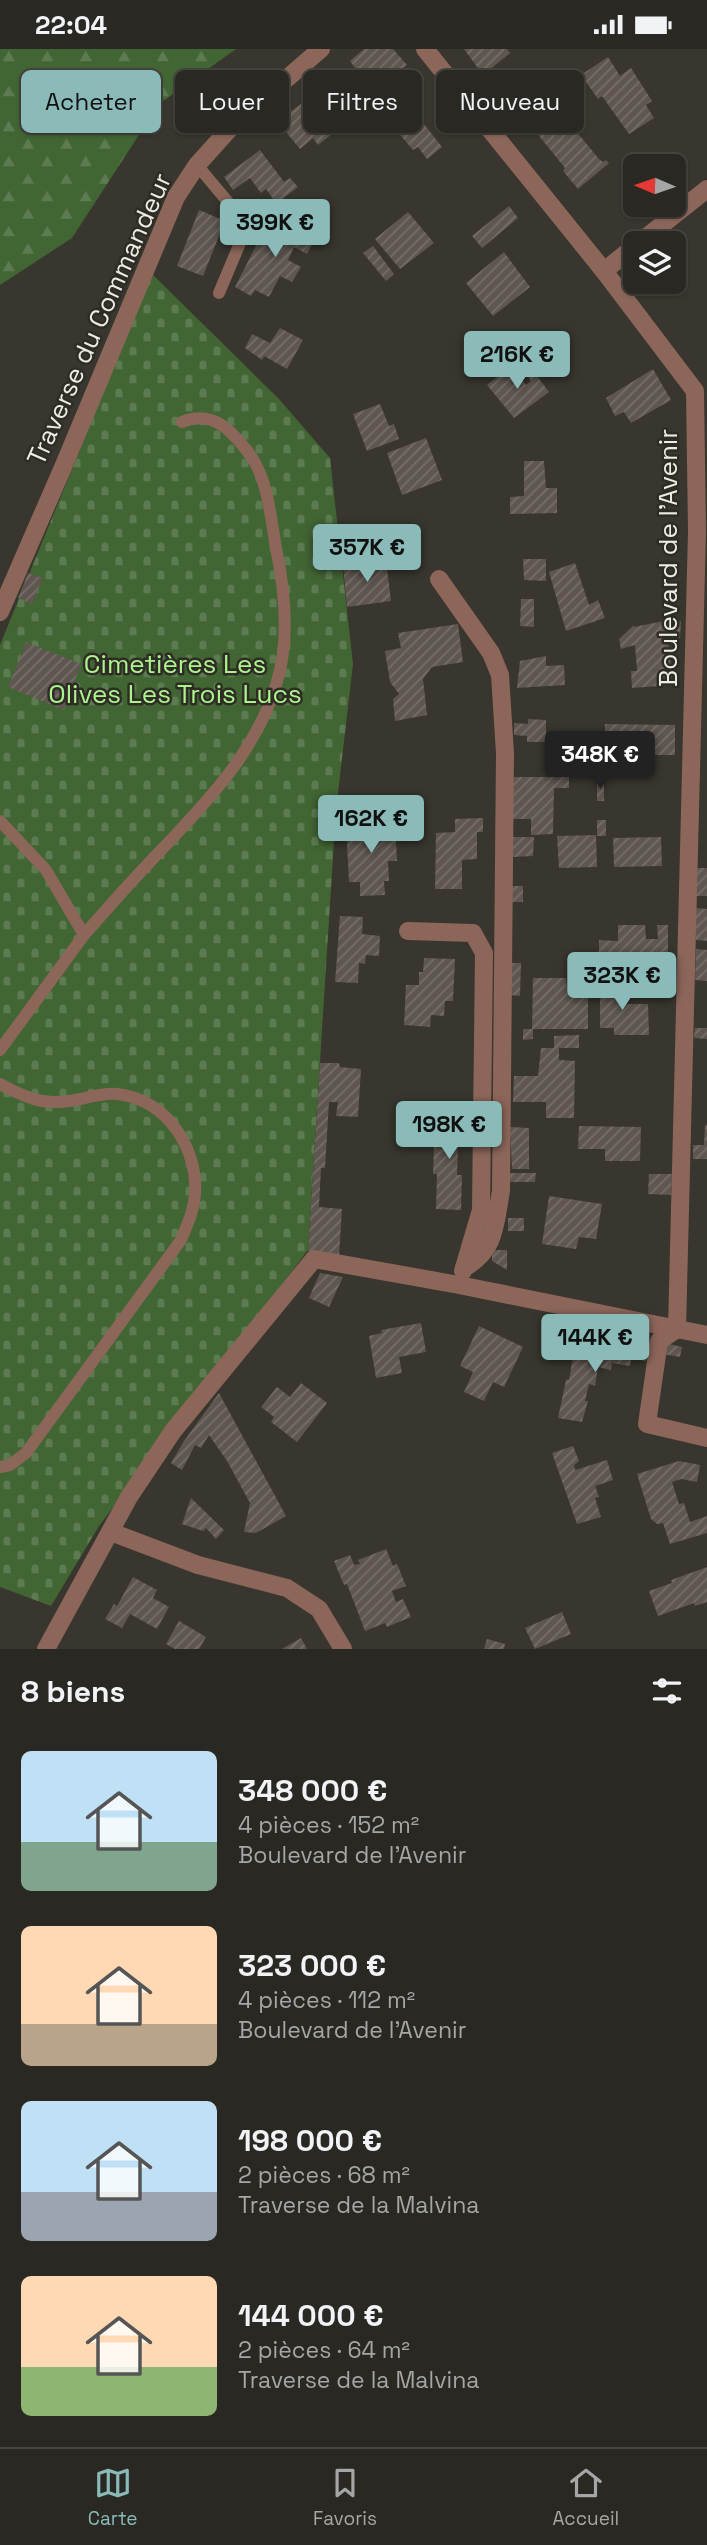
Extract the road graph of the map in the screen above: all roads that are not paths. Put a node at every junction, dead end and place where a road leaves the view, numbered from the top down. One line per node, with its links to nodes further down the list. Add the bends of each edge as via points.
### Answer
1 (321, 49): 3 (street, Traverse du Commandeur, via 233,125)
2 (425, 49): 7 (street, Boulevard de l'Avenir)
3 (197, 165): 8 (lane, via 243,220 243,236); 12 (street, Traverse du Commandeur, via 176,197)
4 (707, 189): 5 (street)
5 (654, 231)
6 (623, 256): 7 (street)
7 (604, 271): 10 (street, Boulevard de l'Avenir, via 695,391)
8 (219, 293)
9 (182, 422): 15 (lane, via 194,417 223,425 253,460 266,494 283,580 284,633 277,683 257,733 209,800)
10 (702, 531): 19 (street, Boulevard de l'Avenir)
11 (439, 579): 18 (street, via 491,653 500,675 505,753 501,1191 493,1237 484,1254)
12 (0, 612)
13 (0, 821): 15 (lane, via 46,870)
14 (408, 930): 18 (street, via 473,933 484,953 481,1210)
15 (84, 935): 16 (lane)
16 (0, 1050)
17 (0, 1084): 22 (lane, via 46,1103 120,1094 148,1105 166,1116 188,1149 195,1195 181,1240 26,1453)
18 (462, 1276): 19 (street); 23 (street, via 314,1259 173,1431)
19 (677, 1329): 20 (street); 21 (street, via 659,1341 647,1424)
20 (707, 1335)
21 (707, 1438)
22 (0, 1467)
23 (111, 1532): 24 (street); 25 (street, via 198,1565 287,1588 319,1609)
24 (46, 1649)
25 (343, 1649)

